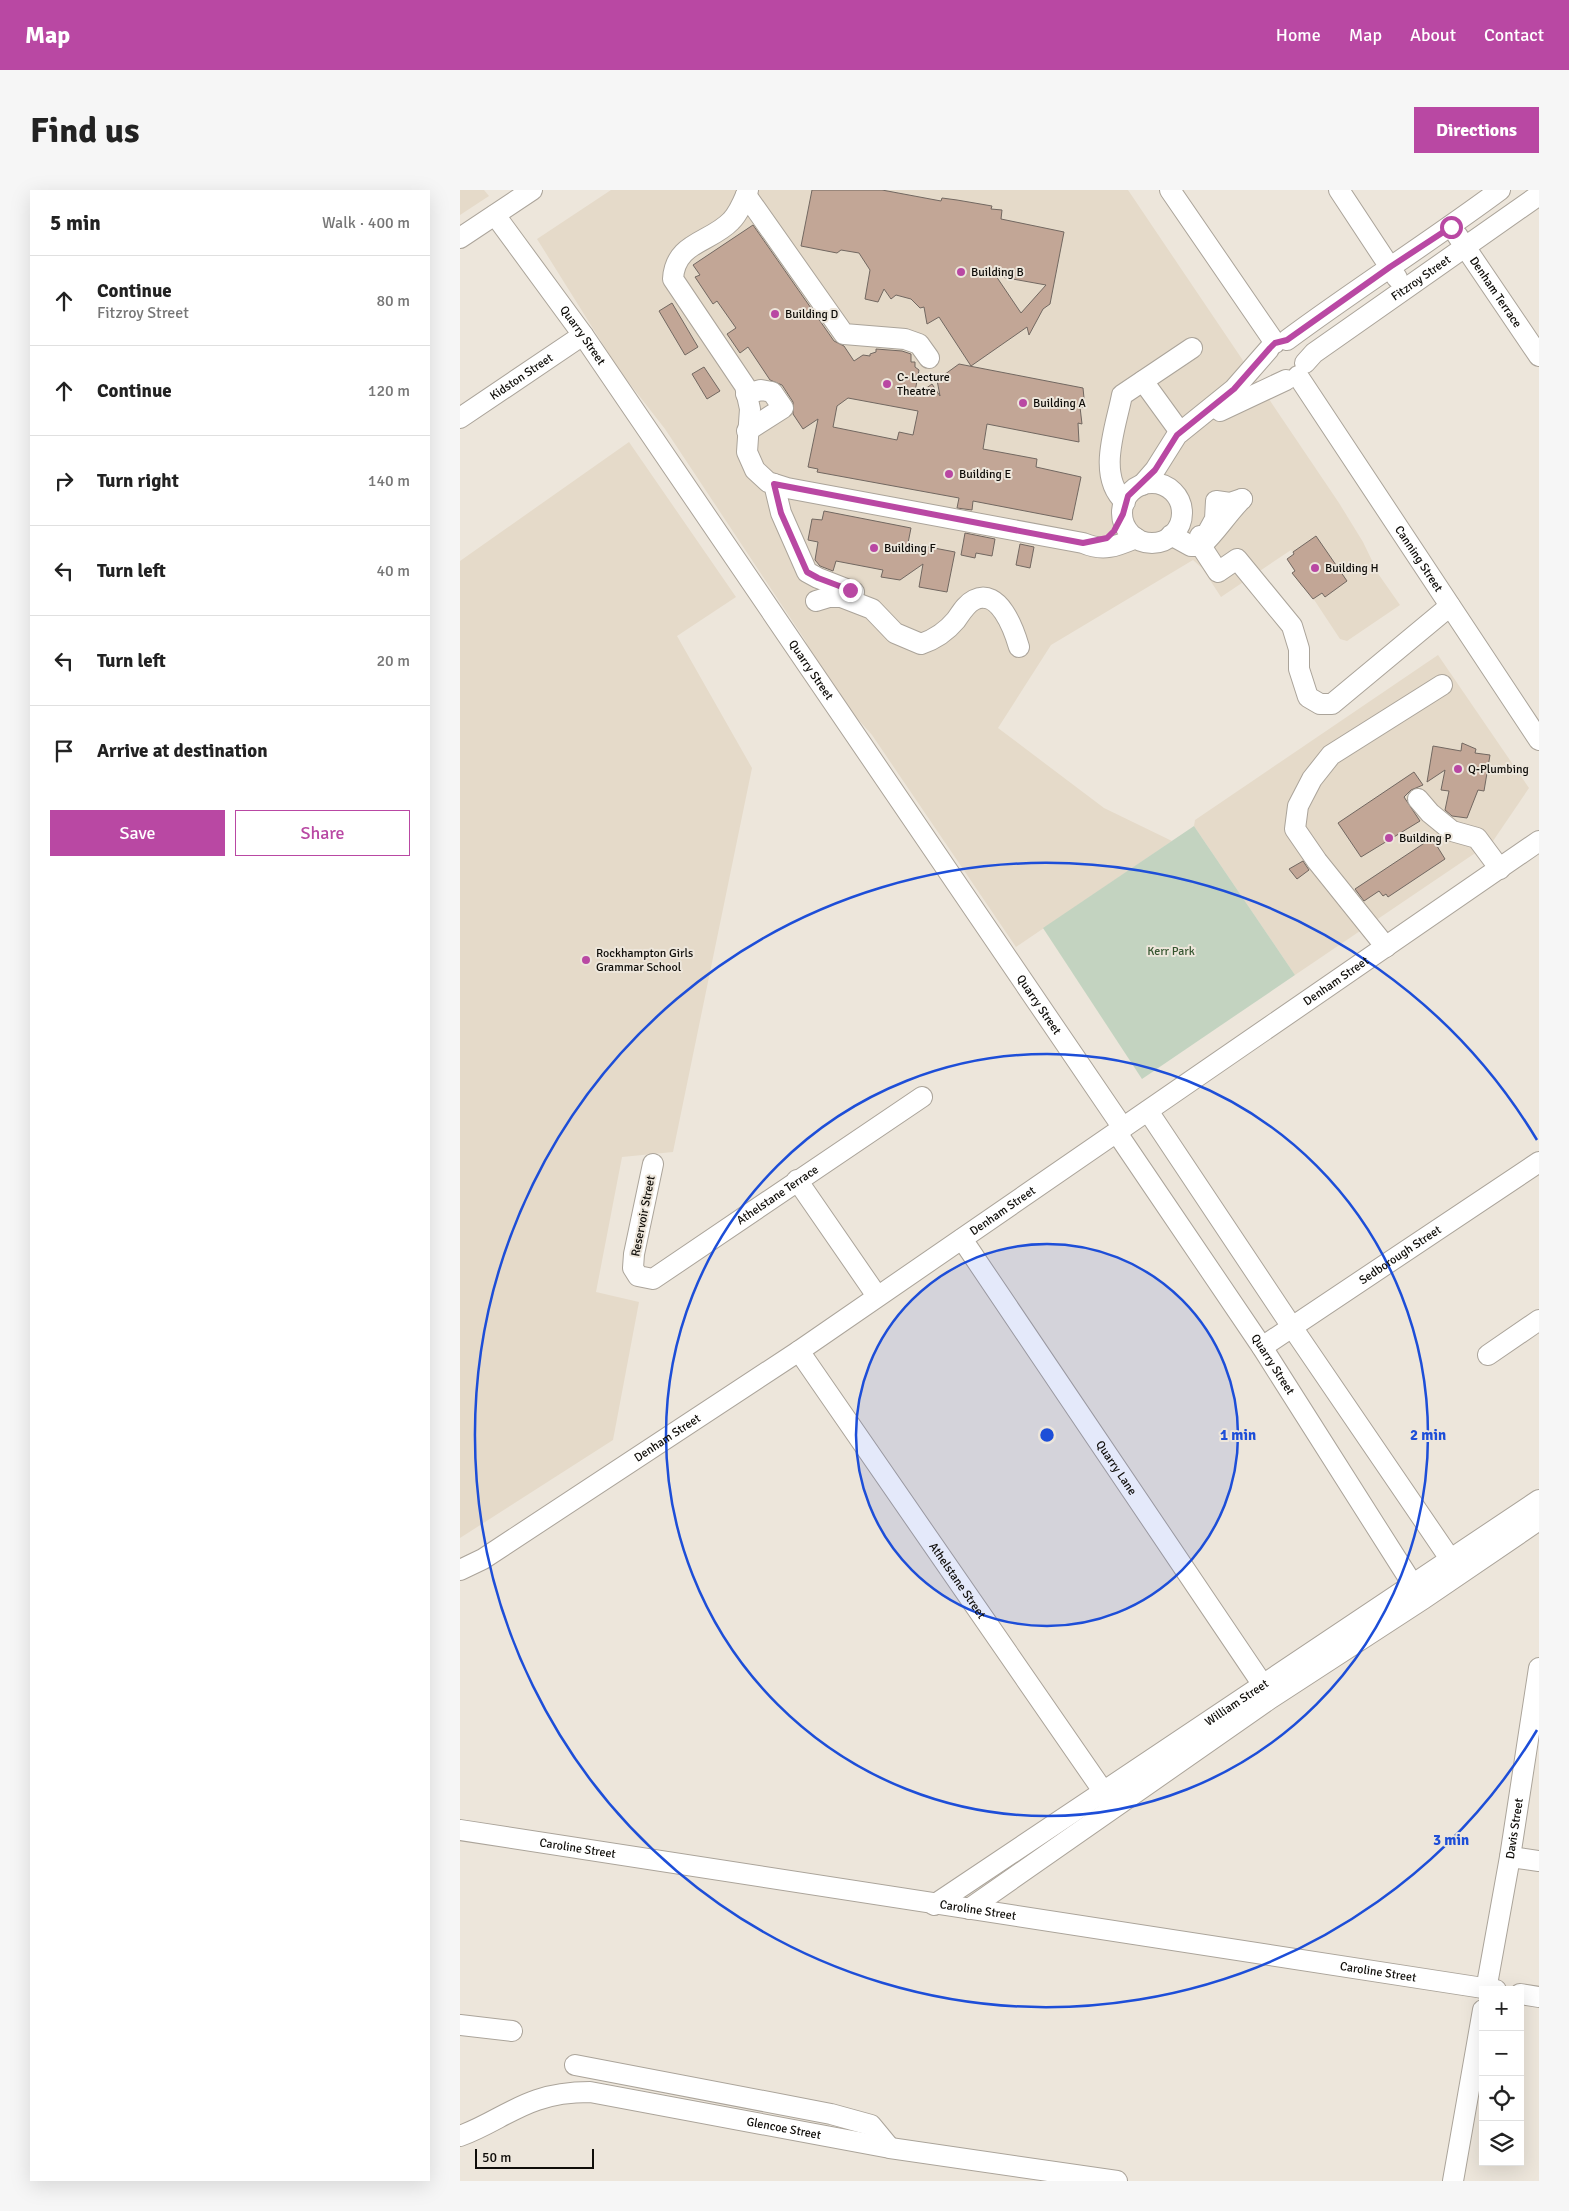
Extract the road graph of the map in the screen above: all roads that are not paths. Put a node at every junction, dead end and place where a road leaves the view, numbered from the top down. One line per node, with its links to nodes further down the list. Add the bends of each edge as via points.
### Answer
1 (1170, 190): 15 (street)
2 (1338, 190): 12 (street)
3 (1499, 190): 7 (street); 9 (street, Fitzroy Street)
4 (525, 192): 8 (street)
5 (747, 193): 18 (street, via 844,334 905,339 919,344); 21 (street, via 731,221 682,253 674,265 673,279 745,386)
6 (1539, 196): 7 (street, Fitzroy Street)
7 (1513, 213): 11 (street, Fitzroy Street)
8 (495, 215): 10 (street); 14 (street, Quarry Street)
9 (1451, 227): 11 (street, Denham Terrace); 12 (street, Fitzroy Street)
10 (460, 238)
11 (1465, 246): 13 (street, Fitzroy Street); 17 (street, Denham Terrace)
12 (1390, 267): 13 (street); 15 (street, Fitzroy Street)
13 (1406, 290): 19 (street, Fitzroy Street, via 1314,353)
14 (583, 335): 22 (street, Kidston Street); 46 (street, Quarry Street)
15 (1277, 344): 19 (street, via 1299,346 1303,351); 19 (street, via 1266,360 1269,372 1280,379); 24 (street, Fitzroy Street, via 1234,389)
16 (1192, 348): 20 (street)
17 (1539, 356)
18 (929, 358)
19 (1296, 373): 28 (street, Fitzroy Street, via 1221,411 1178,442 1170,453); 35 (street, Canning Street)
20 (1143, 381): 24 (street); 25 (street, via 1122,395 1108,469)
21 (746, 394): 23 (street, via 750,408); 23 (street, via 760,390 772,392 783,408)
22 (460, 418)
23 (747, 431): 26 (street, via 747,452 755,470)
24 (1180, 432): 27 (street, Fitzroy Street, via 1155,470)
25 (1112, 480): 27 (street); 29 (street)
26 (774, 484): 33 (street); 36 (street, via 781,513 807,572 850,590 862,597)
27 (1140, 486): 28 (street, via 1152,483); 29 (street)
28 (1170, 488): 30 (street, via 1181,504)
29 (1124, 508): 31 (street, via 1124,523); 33 (street, via 1114,531 1107,538)
30 (1176, 528): 31 (street, via 1156,542); 32 (street, via 1192,533)
31 (1136, 538): 33 (street, via 1116,546 1095,548)
32 (1201, 541): 32 (street, via 1216,532 1224,517 1242,499 1216,501 1215,519); 35 (street, via 1218,572 1238,559 1292,626 1299,649 1299,669 1308,697 1320,704 1332,704)
33 (1083, 543)
34 (816, 600): 36 (street, via 841,597)
35 (1450, 606): 39 (street, Canning Street)
36 (872, 609): 37 (street, via 895,633 921,644 946,631 974,600 984,598 994,601 1001,609 1010,622)
37 (1019, 648)
38 (1442, 685): 43 (street, via 1331,755 1312,779 1298,806 1295,830)
39 (1539, 740)
40 (1418, 799): 42 (street, via 1452,831 1477,838)
41 (1539, 842): 42 (street, Denham Street)
42 (1500, 868): 43 (street, Denham Street)
43 (1386, 947): 45 (street, Denham Street)
44 (922, 1097): 49 (street, Athelstane Terrace)
45 (1148, 1111): 46 (street, Denham Street); 54 (street)
46 (1120, 1130): 50 (street, Denham Street); 55 (street, Quarry Street)
47 (1539, 1162): 54 (street, Sedborough Street)
48 (653, 1164): 51 (street, Reservoir Street)
49 (797, 1180): 51 (street, Athelstane Terrace, via 653,1279 638,1276); 52 (street)
50 (962, 1239): 52 (street, Denham Street); 64 (street, Quarry Lane)
51 (633, 1268)
52 (877, 1296): 56 (street, Denham Street)
53 (1539, 1320): 57 (street)
54 (1292, 1328): 55 (street, Sedborough Street); 60 (street)
55 (1262, 1347): 62 (street, Quarry Street)
56 (798, 1352): 61 (street, Denham Street); 65 (street, Athelstane Street)
57 (1488, 1356)
58 (1539, 1500): 60 (street, William Street)
59 (1539, 1520): 60 (street, William Street)
60 (1456, 1566): 62 (street, William Street)
61 (460, 1570)
62 (1418, 1592): 64 (street, William Street)
63 (1539, 1668): 67 (street, Davis Street)
64 (1267, 1690): 65 (street, William Street)
65 (1109, 1801): 69 (street, William Street); 70 (street, William Street)
66 (460, 1830): 69 (street, Caroline Street)
67 (1510, 1857): 68 (street); 71 (street, Davis Street)
68 (1539, 1861)
69 (934, 1905): 70 (street, Caroline Street)
70 (969, 1909): 72 (street, Caroline Street)
71 (1490, 1986)
72 (1479, 1987)
73 (1524, 1995): 74 (street)
74 (1539, 1997)
75 (460, 2025): 77 (street)
76 (1479, 2031): 82 (street)
77 (512, 2032)
78 (574, 2065): 80 (street, via 831,2114 871,2125)
79 (460, 2136): 80 (street, Glencoe Street, via 492,2124 538,2099 590,2092)
80 (890, 2148): 81 (street, Glencoe Street)
81 (1117, 2181)
82 (1453, 2181)

